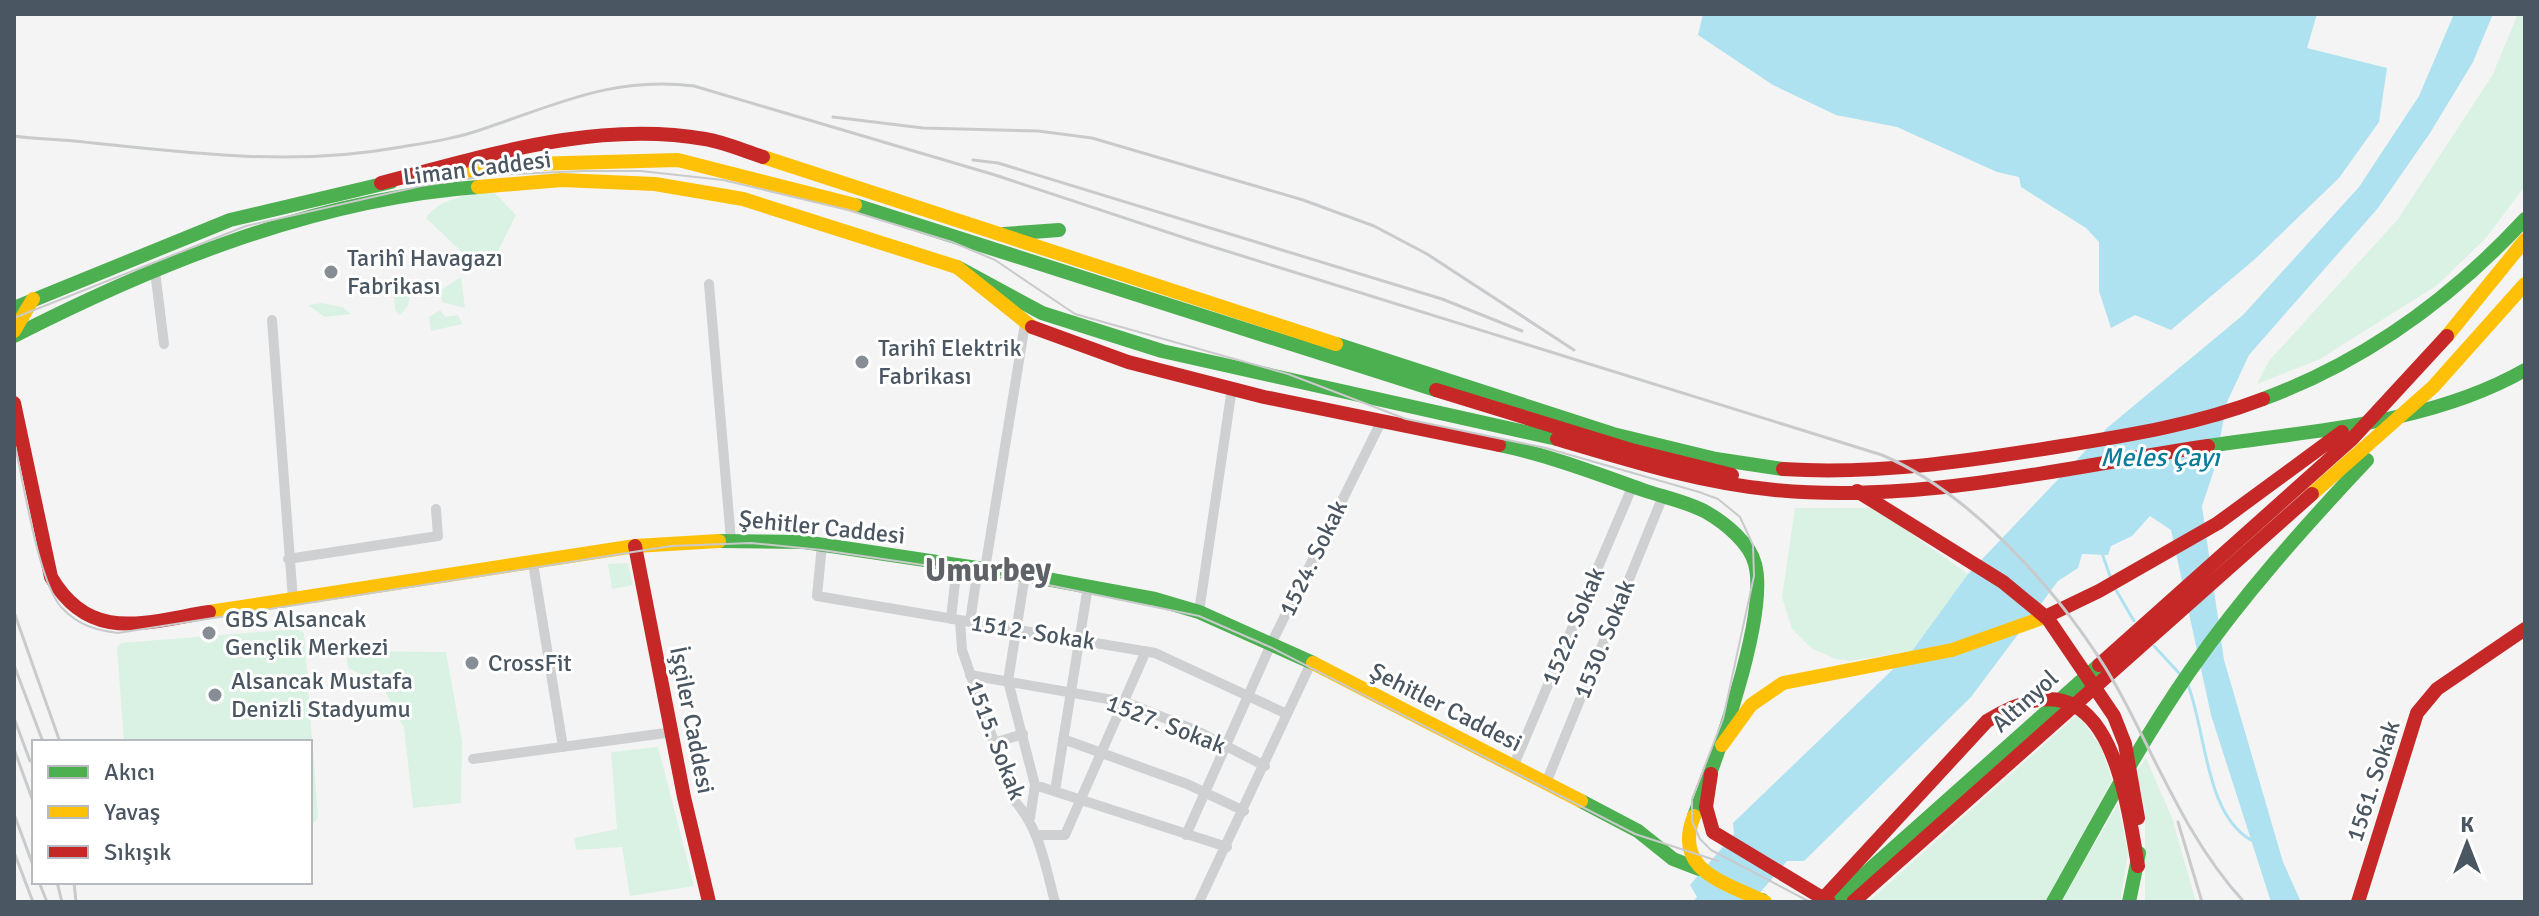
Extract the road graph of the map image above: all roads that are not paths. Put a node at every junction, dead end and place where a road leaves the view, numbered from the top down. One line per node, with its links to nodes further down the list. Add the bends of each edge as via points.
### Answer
1 (381, 183): 2 (main road, via 543,142 617,131 668,131 772,158 1613,434 1712,459 1782,469 1853,471 1915,467 2153,431 2271,396 2397,333 2464,281); 4 (main road, via 531,164 678,160); 10 (main road, Liman Caddesi, via 230,220)
2 (2525, 219)
3 (1059, 230): 4 (main road)
4 (959, 237): 72 (main road, via 1631,450 1750,478 1854,489 1973,562 2040,611 2082,665 2120,730 2134,789)
5 (2525, 240): 19 (main road)
6 (957, 267): 7 (main road, Liman Caddesi, via 710,191 543,180 453,188 293,223); 13 (main road); 16 (main road, via 1056,319 1197,360 1553,438 1739,487 1843,493 1918,490 2392,418 2486,392)
7 (155, 271): 14 (main road, Liman Caddesi); 15 (street)
8 (709, 284): 26 (street)
9 (2525, 284): 17 (main road)
10 (34, 299): 11 (main road, Liman Caddesi); 14 (main road)
11 (14, 308)
12 (272, 320): 29 (street)
13 (1025, 324): 18 (main road, via 1128,362); 32 (street)
14 (14, 333)
15 (164, 344)
16 (2525, 370)
17 (2433, 387): 25 (main road); 81 (main road, via 2287,546 2214,638 2166,708)
18 (1232, 388): 21 (main road); 36 (street)
19 (2398, 389): 25 (main road); 54 (main road, via 2278,482 2155,560 2040,619 1952,650 1783,683 1740,717)
20 (14, 403): 35 (main road, Şehitler Caddesi, via 51,577 74,610 121,626)
21 (1381, 422): 22 (main road, via 1535,452); 41 (street, 1524. Sokak)
22 (1633, 485): 23 (main road); 60 (street, 1522. Sokak)
23 (1663, 496): 54 (main road, via 1706,512 1731,529 1755,561 1753,617); 62 (street, 1530. Sokak)
24 (436, 509): 29 (street, via 438,536)
25 (2252, 538): 79 (main road, Altınyol); 80 (main road, Altınyol)
26 (731, 540): 27 (main road, Şehitler Caddesi); 28 (main road, Şehitler Caddesi)
27 (822, 545): 31 (main road, Şehitler Caddesi); 37 (street, 1512. Sokak, via 817,596)
28 (635, 546): 30 (main road, Şehitler Caddesi); 50 (main road, İşçiler Caddesi)
29 (288, 559): 35 (street)
30 (533, 563): 35 (main road, Şehitler Caddesi); 56 (street)
31 (957, 564): 32 (main road, Şehitler Caddesi); 37 (street, 1515. Sokak)
32 (982, 568): 33 (main road, Şehitler Caddesi); 37 (street)
33 (1025, 575): 34 (main road, Şehitler Caddesi); 39 (street)
34 (1088, 586): 36 (main road, Şehitler Caddesi); 40 (street)
35 (293, 600)
36 (1199, 612): 41 (main road, Şehitler Caddesi)
37 (960, 620): 39 (street, 1512. Sokak); 44 (street, 1515. Sokak)
38 (2525, 629): 84 (main road, 1561. Sokak, via 2437,689 2417,713)
39 (1016, 630): 40 (street, 1512. Sokak); 45 (street)
40 (1079, 641): 42 (street, 1512. Sokak); 46 (street)
41 (1272, 642): 43 (main road, Şehitler Caddesi); 47 (street, 1524. Sokak)
42 (1146, 651): 47 (street, 1512. Sokak); 48 (street)
43 (1311, 663): 49 (street); 60 (main road, Şehitler Caddesi)
44 (970, 675): 45 (street, 1527. Sokak); 53 (street, 1515. Sokak)
45 (1008, 681): 46 (street, 1527. Sokak); 51 (street)
46 (1073, 692): 48 (street, 1527. Sokak); 52 (street)
47 (1248, 695): 49 (street, 1512. Sokak); 55 (street, 1524. Sokak)
48 (1125, 702): 55 (street, 1527. Sokak); 57 (street)
49 (1287, 714): 59 (street)
50 (673, 732): 56 (street); 75 (main road, İşçiler Caddesi)
51 (1023, 734): 53 (street); 63 (street)
52 (1063, 739): 57 (street); 64 (street)
53 (994, 743): 68 (street, 1515. Sokak, via 1014,800)
54 (1722, 745): 61 (main road)
55 (1224, 746): 59 (street, 1527. Sokak); 65 (street, 1524. Sokak)
56 (563, 747): 58 (street)
57 (1101, 754): 65 (street); 66 (street)
58 (473, 759)
59 (1265, 766): 67 (street)
60 (1513, 767): 62 (main road, Şehitler Caddesi)
61 (1711, 774): 73 (main road, via 1688,831 1689,850); 79 (main road, via 1707,817 1713,832)
62 (1546, 783): 73 (main road, Şehitler Caddesi, via 1642,833 1673,859)
63 (1035, 785): 64 (street); 68 (street)
64 (1055, 791): 66 (street)
65 (1202, 794): 67 (street); 70 (street, 1524. Sokak)
66 (1079, 799): 69 (street, via 1065,835); 70 (street)
67 (1244, 811): 71 (street)
68 (1030, 818): 69 (street, 1515. Sokak)
69 (1038, 835): 76 (street, 1515. Sokak)
70 (1186, 835): 71 (street)
71 (1227, 847): 77 (street)
72 (2138, 866): 78 (main road, via 2108,738 2094,717 2066,701 2022,702 1987,721); 82 (main road); 83 (main road)
73 (1699, 869): 74 (main road, Şehitler Caddesi)
74 (1764, 901)
75 (709, 902)
76 (1055, 902)
77 (1199, 902)
78 (1820, 902)
79 (1831, 902)
80 (1853, 902)
81 (2053, 902)
82 (2129, 902)
83 (2136, 902)
84 (2358, 902)

